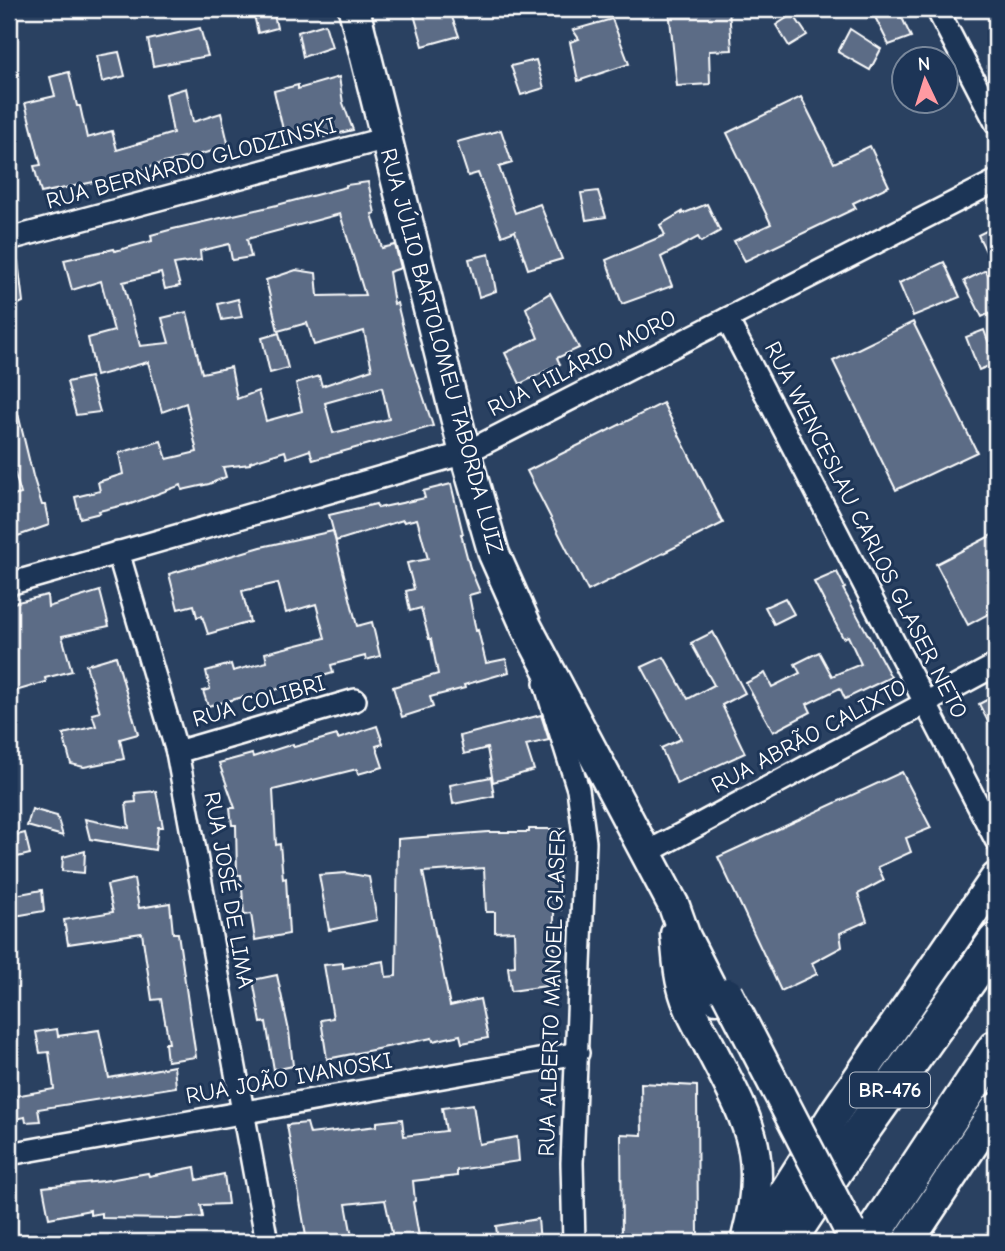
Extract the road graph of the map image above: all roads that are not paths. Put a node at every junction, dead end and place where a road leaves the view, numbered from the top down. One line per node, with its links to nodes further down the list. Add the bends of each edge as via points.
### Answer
1 (354, 9): 4 (main road, RUA JÚLIO BARTOLOMEU TABORDA LUIZ)
2 (937, 9): 3 (street)
3 (996, 123)
4 (387, 138): 6 (street, RUA BERNARDO GLODZINSKI); 8 (main road, RUA JÚLIO BARTOLOMEU TABORDA LUIZ)
5 (996, 181): 7 (street, RUA HILÁRIO MORO)
6 (9, 239)
7 (727, 318): 8 (street, RUA HILÁRIO MORO); 14 (street, RUA WENCESLAU CARLOS GLASER NETO)
8 (465, 453): 9 (street, RUA HILÁRIO MORO); 11 (main road, RUA JÚLIO BARTOLOMEU TABORDA LUIZ, via 494,554)
9 (118, 552): 10 (street, RUA HILÁRIO MORO); 15 (street, RUA JOSÉ DE LIMA)
10 (9, 584)
11 (527, 628): 17 (main road, RUA JÚLIO BARTOLOMEU TABORDA LUIZ); 22 (street, RUA ALBERTO MANOEL GLASER, via 572,766 584,820)
12 (996, 666): 14 (street, RUA ABRÃO CALIXTO)
13 (355, 700): 15 (street, RUA COLIBRI)
14 (926, 703): 16 (street, RUA WENCESLAU CARLOS GLASER NETO); 17 (street, RUA ABRÃO CALIXTO)
15 (177, 752): 24 (street, RUA JOSÉ DE LIMA)
16 (996, 840)
17 (646, 853): 19 (main road, RUA JÚLIO BARTOLOMEU TABORDA LUIZ)
18 (996, 878): 31 (main road, BR-476, via 842,1101)
19 (674, 906): 27 (main road, RUA JÚLIO BARTOLOMEU TABORDA LUIZ, via 685,937 722,995); 30 (main road, via 682,986 754,1145 755,1208)
20 (996, 941): 32 (highway, BR-476)
21 (996, 1048): 27 (highway, BR-476)
22 (578, 1053): 24 (street, RUA JOÃO IVANOSKI); 29 (street, RUA ALBERTO MANOEL GLASER)
23 (996, 1109): 26 (main road)
24 (243, 1112): 25 (street, RUA JOÃO IVANOSKI); 28 (street, RUA JOSÉ DE LIMA)
25 (9, 1154)
26 (961, 1161): 33 (main road); 34 (main road)
27 (851, 1238)
28 (267, 1242)
29 (573, 1242)
30 (745, 1242)
31 (753, 1242)
32 (787, 1242)
33 (908, 1242)
34 (934, 1242)

